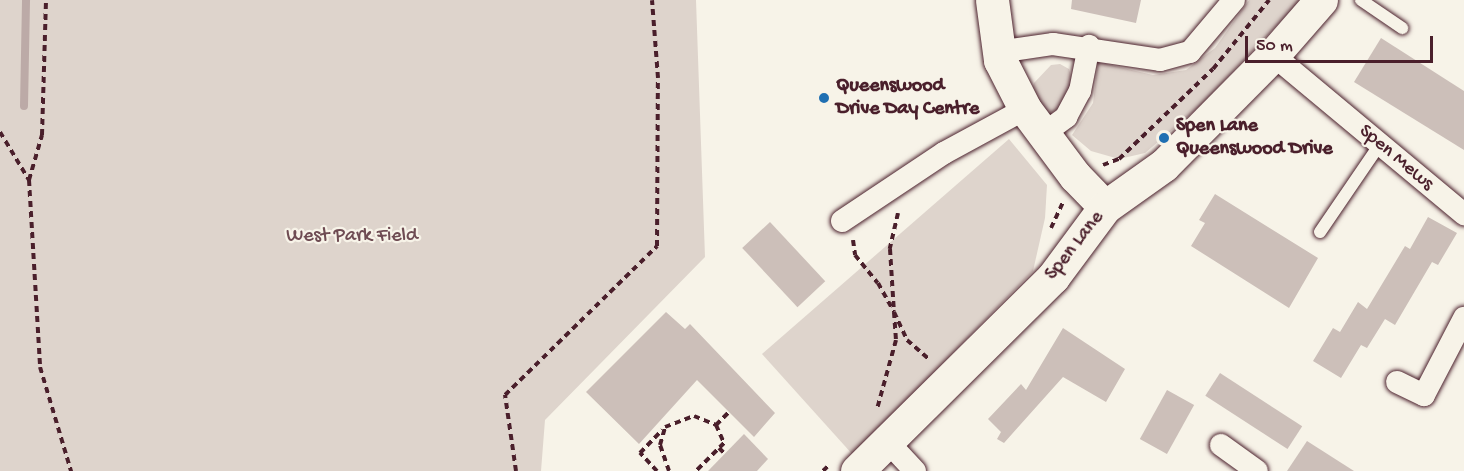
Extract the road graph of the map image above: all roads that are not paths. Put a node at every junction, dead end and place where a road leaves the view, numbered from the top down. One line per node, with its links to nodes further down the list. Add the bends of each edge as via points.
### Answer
1 (992, 0): 7 (street)
2 (1234, 0): 6 (street, via 1190,52 1160,60)
3 (1321, 0): 8 (street, Spen Lane)
4 (1361, 0): 5 (lane)
5 (1402, 28)
6 (1089, 46): 7 (street, via 1053,44); 9 (street, via 1080,91 1066,117)
7 (998, 52): 9 (street)
8 (1273, 55): 10 (street, Spen Mews); 11 (street, Spen Lane, via 1164,165)
9 (1034, 121): 11 (street, via 1075,176); 13 (street, via 912,174)
10 (1380, 144): 12 (street, Spen Mews); 14 (lane)
11 (1105, 207): 17 (street, Spen Lane, via 1053,277)
12 (1464, 214)
13 (847, 228)
14 (1320, 232)
15 (1464, 318): 16 (street, via 1424,395)
16 (1397, 382)
17 (882, 427): 19 (street, Spen Lane); 20 (street)
18 (1221, 445): 21 (street)
19 (857, 471)
20 (915, 471)
21 (1257, 471)

